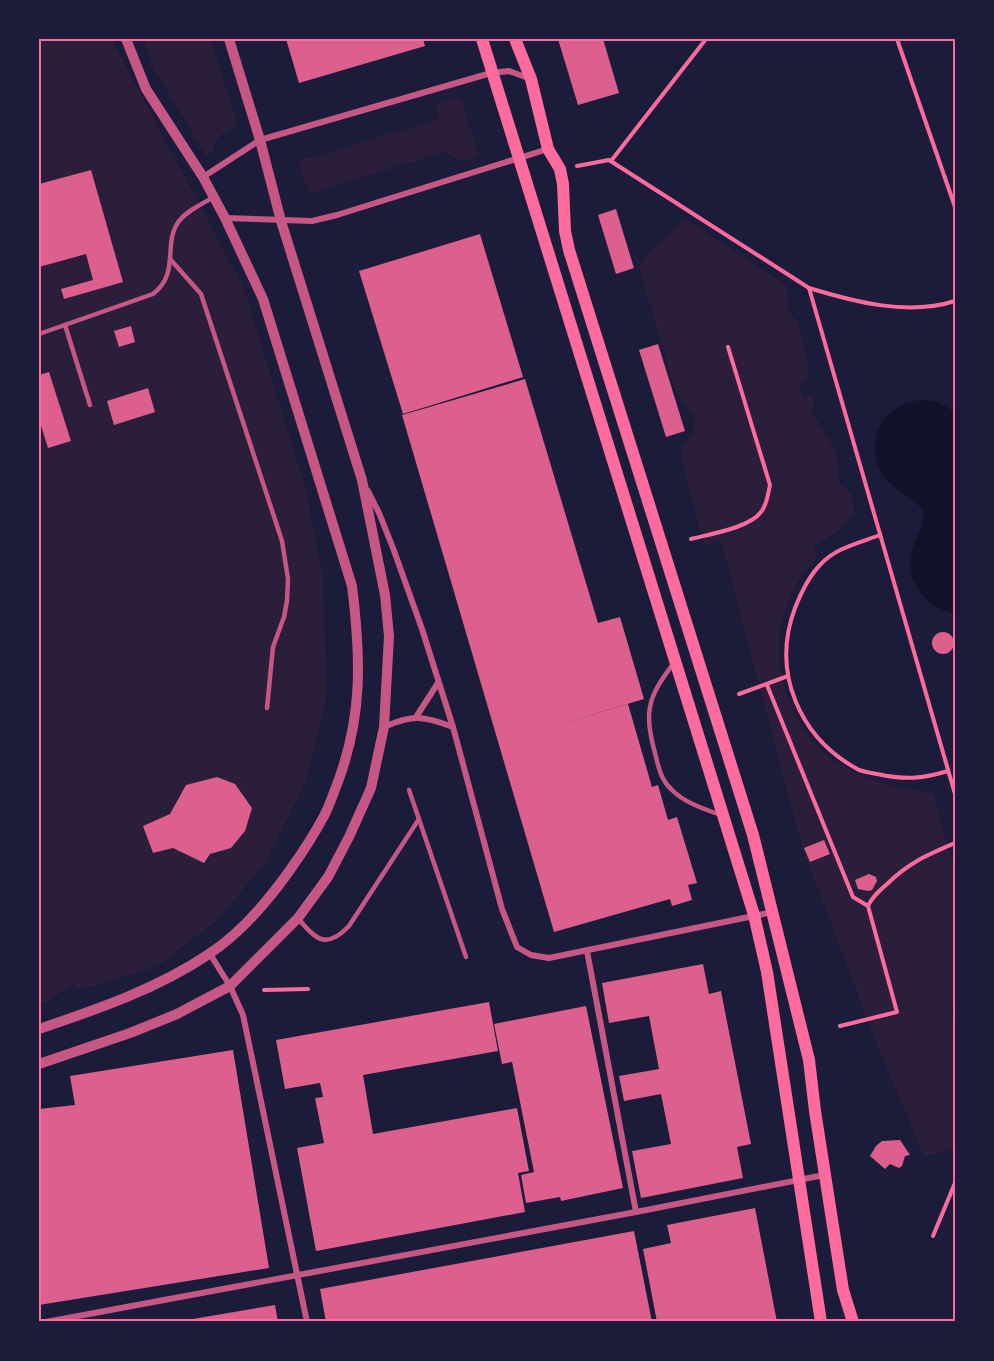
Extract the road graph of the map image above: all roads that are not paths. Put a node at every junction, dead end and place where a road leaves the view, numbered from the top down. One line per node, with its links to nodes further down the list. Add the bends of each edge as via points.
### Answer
1 (126, 39): 10 (street, via 146,89)
2 (229, 39): 7 (street)
3 (482, 39): 5 (main road)
4 (515, 39): 6 (main road)
5 (491, 73): 6 (street, via 509,71); 7 (street); 9 (main road)
6 (531, 79): 8 (main road)
7 (260, 140): 10 (street); 13 (street)
8 (549, 149): 9 (street); 28 (main road, via 560,169 570,250 753,835)
9 (518, 159): 13 (street, via 337,215 312,221); 19 (main road)
10 (203, 177): 11 (street)
11 (214, 197): 12 (street); 14 (lane, via 178,223)
12 (225, 218): 13 (street); 32 (street, via 263,299 352,586 358,676 353,733 325,815 271,897)
13 (281, 221): 18 (street)
14 (170, 259): 15 (lane, via 166,281 153,294); 21 (lane, via 201,294 282,540 287,602 273,646)
15 (65, 325): 16 (lane); 17 (lane)
16 (39, 334)
17 (90, 405)
18 (362, 480): 20 (street, via 393,548); 23 (street, via 389,636)
19 (676, 661): 26 (main road); 26 (lane, via 658,683 648,710 648,727 662,778 681,798)
20 (438, 683): 22 (street); 24 (street)
21 (267, 708)
22 (416, 717): 23 (street); 24 (street)
23 (384, 727): 30 (street, via 371,788 354,827 328,877)
24 (453, 727): 31 (street, via 502,909 517,947 531,955 549,958)
25 (409, 790): 27 (lane)
26 (723, 816): 29 (main road)
27 (419, 819): 30 (lane, via 340,936 322,940); 33 (lane)
28 (773, 911): 29 (street); 37 (main road, via 809,1060)
29 (754, 915): 31 (street); 38 (main road, via 767,972)
30 (298, 918): 34 (street)
31 (587, 951): 39 (street)
32 (210, 954): 34 (street); 35 (street, via 164,981)
33 (466, 957)
34 (230, 986): 36 (street, via 177,1014); 40 (street, via 243,1015)
35 (39, 1029)
36 (43, 1062)
37 (825, 1175): 38 (street); 44 (main road, via 843,1290)
38 (798, 1180): 39 (street); 43 (main road)
39 (636, 1212): 40 (street)
40 (296, 1275): 41 (street); 42 (street)
41 (46, 1322)
42 (307, 1322)
43 (821, 1322)
44 (853, 1322)

